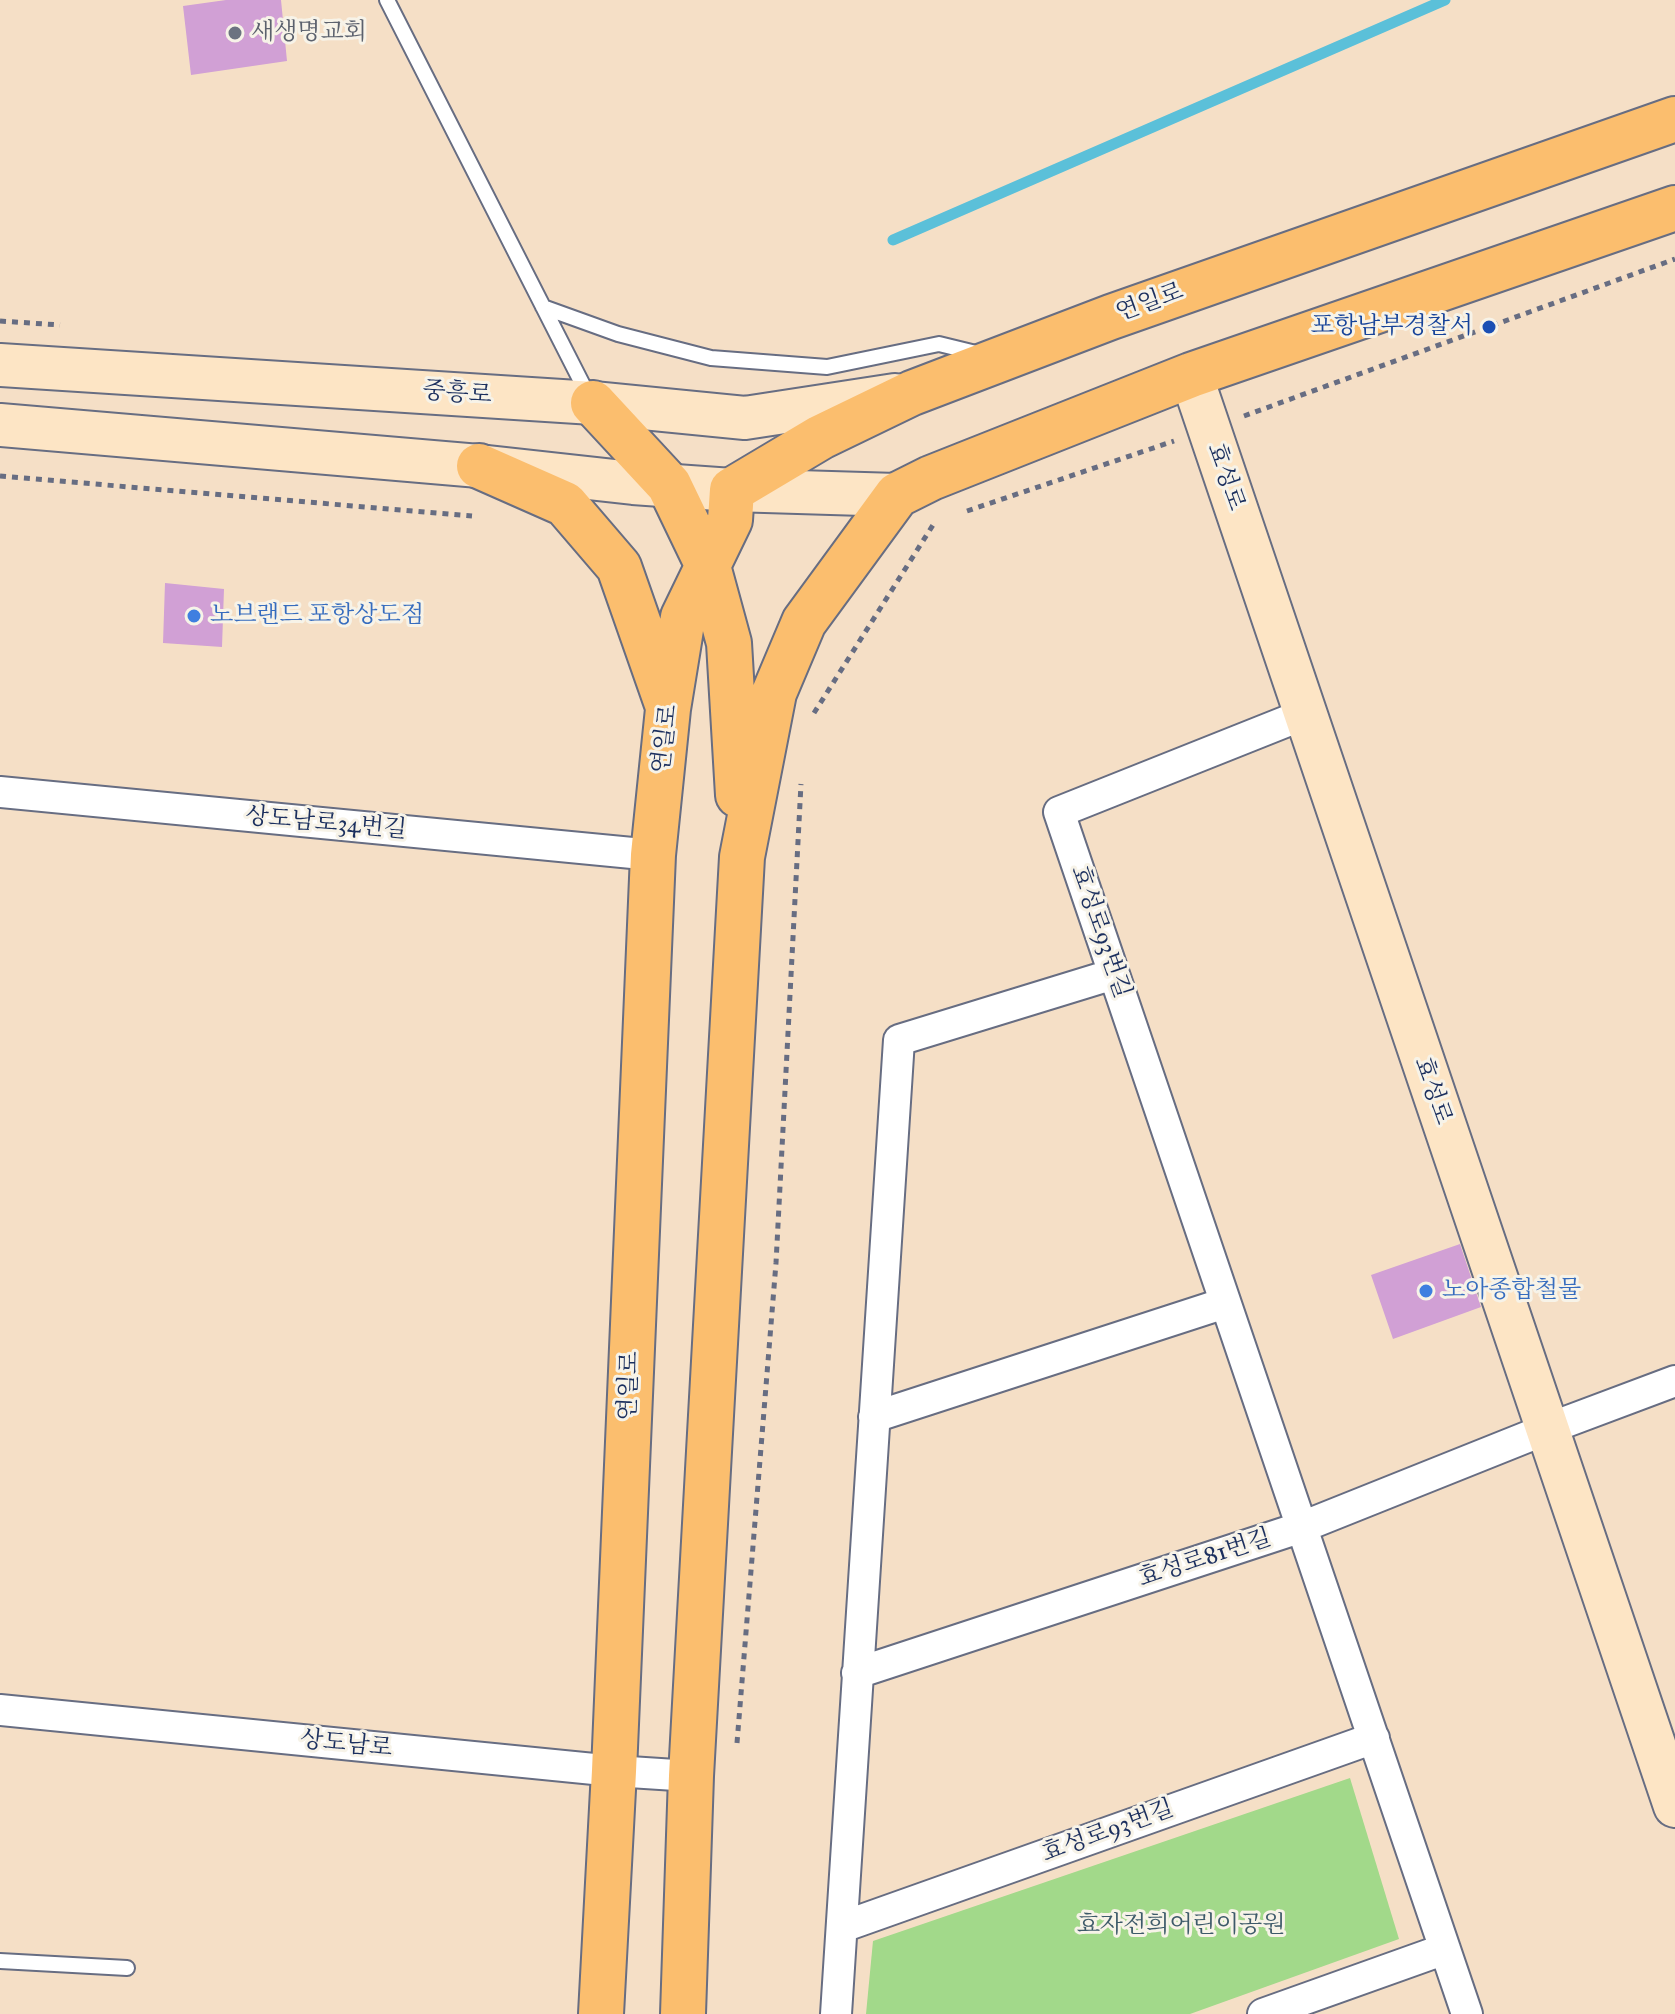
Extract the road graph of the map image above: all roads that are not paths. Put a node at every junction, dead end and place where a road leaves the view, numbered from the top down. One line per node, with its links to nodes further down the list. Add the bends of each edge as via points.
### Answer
1 (387, 0): 4 (lane)
2 (1675, 119): 5 (main road, 연일로)
3 (1675, 208): 7 (main road)
4 (543, 307): 5 (lane, via 618,334 711,358 827,367 939,344); 9 (lane)
5 (1000, 359): 8 (main road, 연일로)
6 (0, 365): 9 (main road, 중흥로)
7 (1191, 375): 14 (main road); 17 (main road, 효성로)
8 (912, 393): 9 (main road, 중흥로, via 745,418); 13 (main road, 연일로, via 821,437)
9 (593, 403): 12 (main road)
10 (0, 425): 11 (main road)
11 (479, 466): 12 (main road); 16 (main road, via 565,504 619,567)
12 (669, 485): 13 (main road); 15 (main road)
13 (732, 490): 14 (main road); 15 (main road, 연일로, via 730,520)
14 (897, 495): 20 (main road, via 804,622 774,693)
15 (708, 566): 16 (main road, 연일로, via 683,617); 20 (main road, via 729,643)
16 (668, 709): 19 (main road, 연일로)
17 (1305, 714): 21 (street, 효성로93번길, via 1059,812); 25 (main road, 효성로)
18 (0, 792): 19 (street, 상도남로34번길)
19 (653, 855): 30 (main road, 연일로)
20 (742, 857): 31 (main road)
21 (1114, 974): 22 (street, 효성로93번길); 24 (street, via 899,1040)
22 (1225, 1303): 24 (street); 26 (street, 효성로93번길)
23 (1675, 1381): 25 (street, 효성로81번길)
24 (874, 1417): 27 (street)
25 (1547, 1429): 26 (street, 효성로81번길); 32 (main road, 효성로)
26 (1302, 1527): 27 (street, 효성로81번길); 29 (street, 효성로93번길)
27 (857, 1673): 33 (street)
28 (0, 1710): 30 (street, 상도남로)
29 (1374, 1738): 33 (street, 효성로93번길); 34 (street, 효성로93번길)
30 (614, 1771): 31 (street, 상도남로); 37 (main road, 연일로)
31 (691, 1776): 38 (main road)
32 (1675, 1806)
33 (842, 1927): 39 (street)
34 (1445, 1949): 40 (street); 41 (street, 효성로93번길)
35 (0, 1961): 36 (lane)
36 (127, 1968)
37 (601, 2014)
38 (683, 2014)
39 (836, 2014)
40 (1263, 2014)
41 (1467, 2014)

